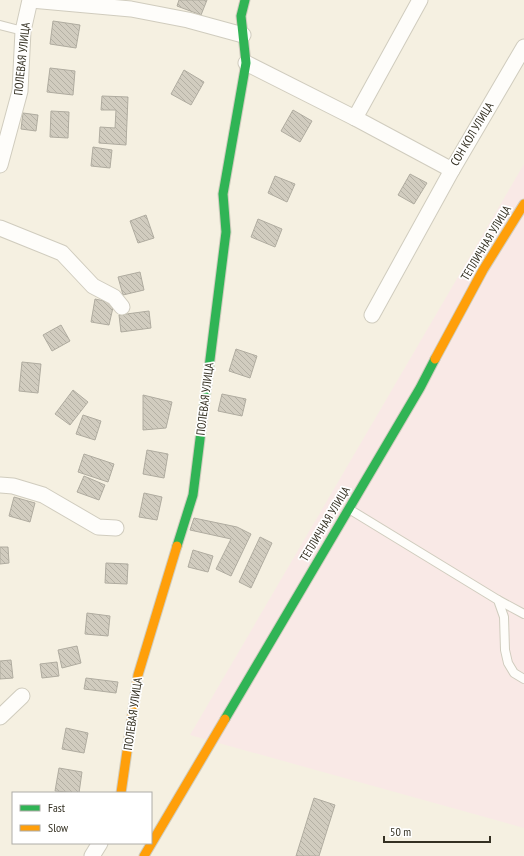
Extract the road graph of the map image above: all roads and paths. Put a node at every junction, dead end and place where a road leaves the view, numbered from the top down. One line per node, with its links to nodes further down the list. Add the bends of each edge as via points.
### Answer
1 (31, 0): 5 (street, ПОЛЕВАЯ УЛИЦА); 6 (street, via 131,9 188,20)
2 (246, 0): 6 (street, ПОЛЕВАЯ УЛИЦА, via 241,16)
3 (420, 0): 9 (street)
4 (1, 26): 5 (lane)
5 (23, 31): 10 (street, ПОЛЕВАЯ УЛИЦА, via 20,91)
6 (243, 35): 8 (street, ПОЛЕВАЯ УЛИЦА)
7 (524, 47): 11 (street, СОН КОЛ УЛИЦА)
8 (246, 63): 9 (street, СОН КОЛ УЛИЦА); 24 (street, ПОЛЕВАЯ УЛИЦА, via 223,194 226,232 194,495 138,675)
9 (355, 118): 11 (street, СОН КОЛ УЛИЦА)
10 (0, 165)
11 (452, 170): 15 (street)
12 (524, 204): 17 (street, ТЕПЛИЧНАЯ УЛИЦА, via 483,270 420,388)
13 (0, 228): 14 (street, via 62,253 93,286 114,297)
14 (122, 307)
15 (372, 315)
16 (0, 486): 18 (street, via 13,486 43,495 98,526)
17 (348, 509): 19 (lane); 25 (street, ТЕПЛИЧНАЯ УЛИЦА)
18 (116, 528)
19 (498, 600): 20 (lane); 21 (lane, via 504,618 508,663 514,673)
20 (524, 614)
21 (524, 679)
22 (22, 696): 23 (street)
23 (0, 717)
24 (121, 792)
25 (152, 842)
26 (99, 844): 28 (street)
27 (151, 844): 29 (street, ТЕПЛИЧНАЯ УЛИЦА)
28 (92, 856)
29 (144, 856)

